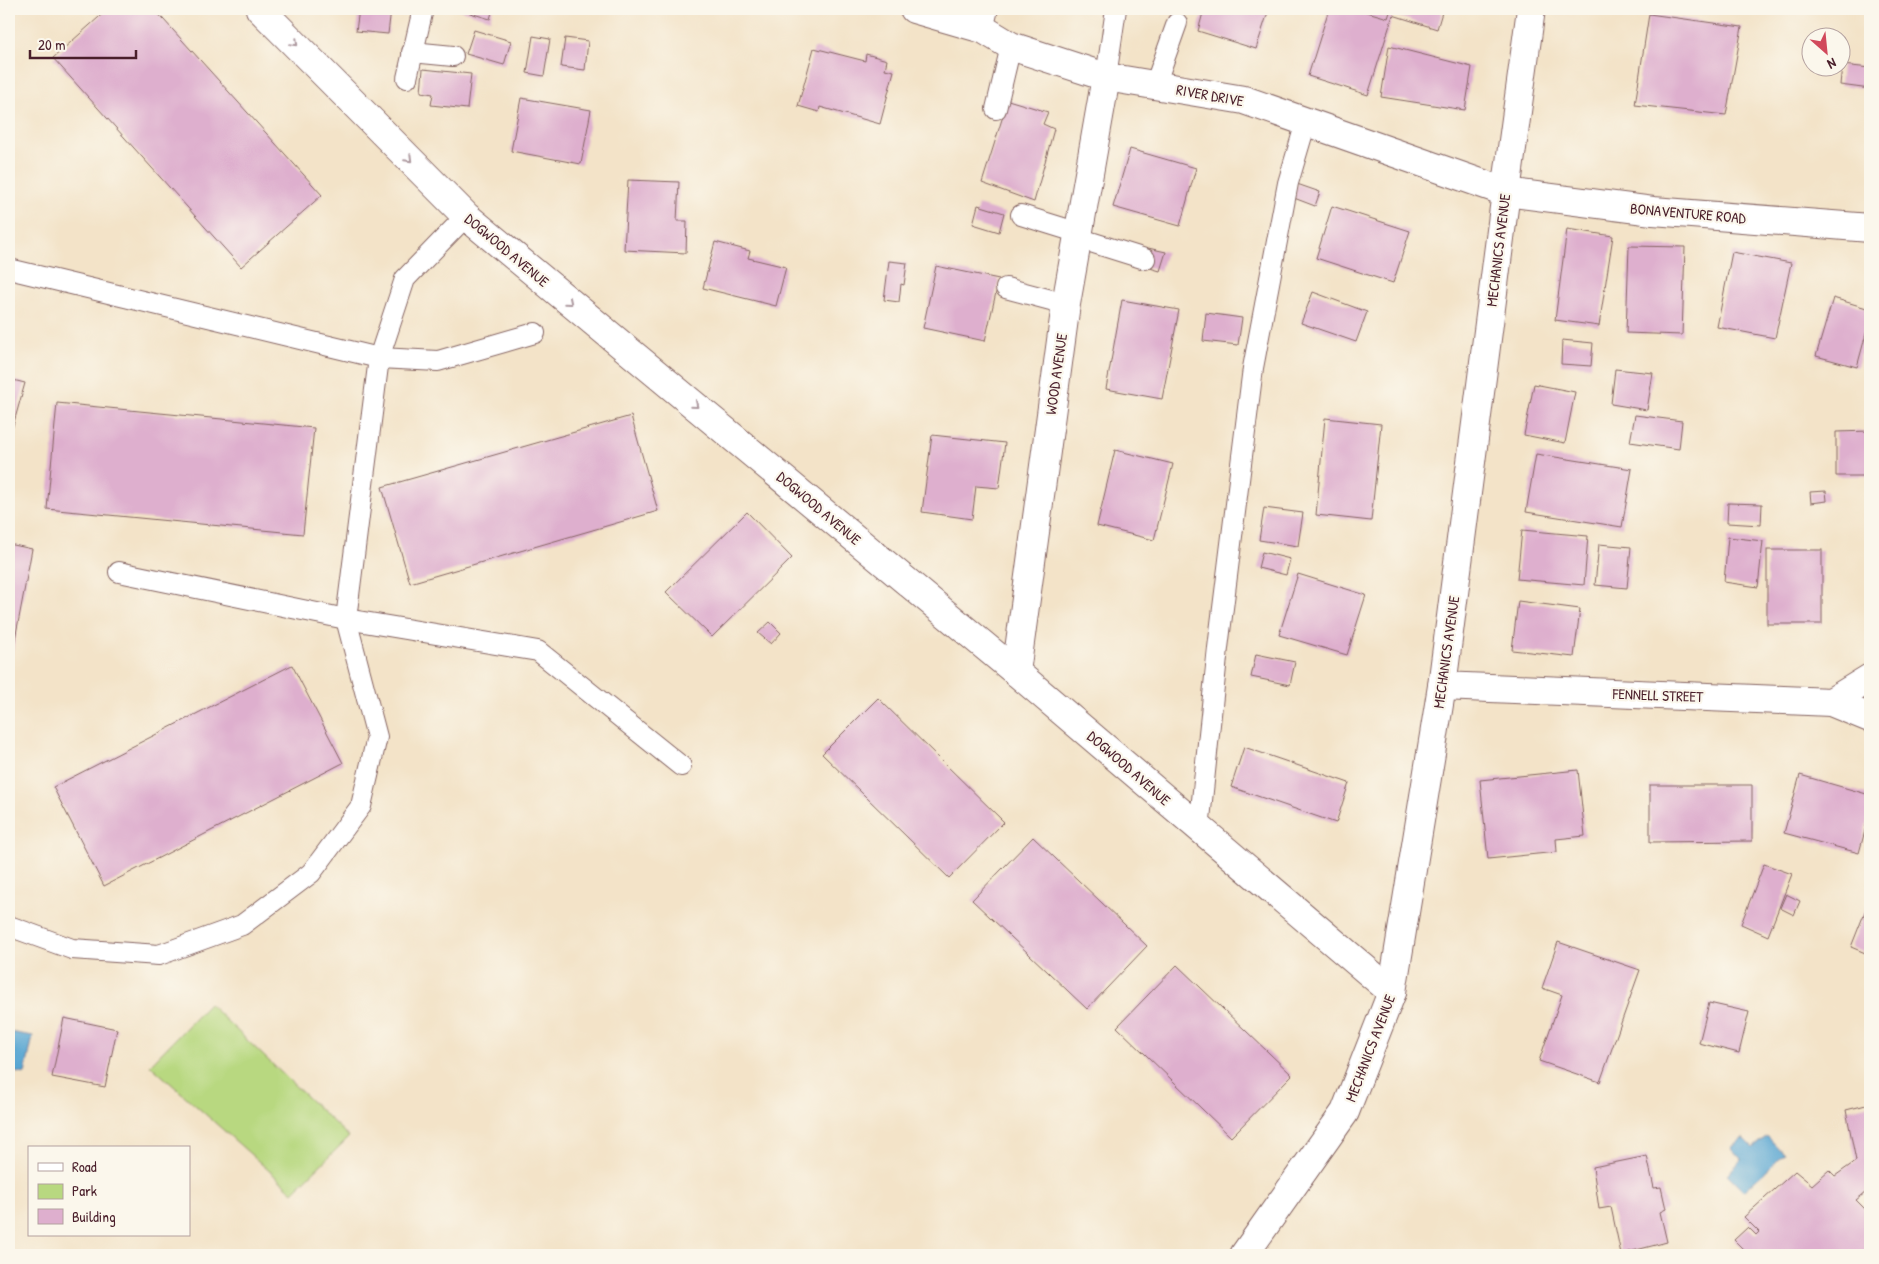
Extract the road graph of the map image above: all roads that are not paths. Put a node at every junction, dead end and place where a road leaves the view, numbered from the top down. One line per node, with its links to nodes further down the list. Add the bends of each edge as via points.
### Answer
1 (260, 9): 18 (street, DOGWOOD AVENUE, one-way to 18)
2 (423, 9): 9 (lane)
3 (914, 9): 6 (street, RIVER DRIVE)
4 (1116, 9): 11 (lane)
5 (1531, 9): 16 (street, MECHANICS AVENUE)
6 (986, 19): 8 (street, RIVER DRIVE)
7 (1177, 23): 13 (lane)
8 (1011, 46): 11 (street, RIVER DRIVE); 14 (lane)
9 (412, 52): 10 (lane); 12 (lane)
10 (453, 56)
11 (1106, 77): 13 (street, RIVER DRIVE); 20 (street, WOOD AVENUE)
12 (406, 78)
13 (1155, 86): 15 (street, RIVER DRIVE, via 1244,100)
14 (996, 109)
15 (1306, 122): 16 (street, RIVER DRIVE); 35 (lane, via 1288,183 1253,368)
16 (1506, 192): 19 (street, BONAVENTURE ROAD, via 1653,211); 31 (street, MECHANICS AVENUE)
17 (1021, 215): 20 (lane)
18 (466, 216): 26 (lane, via 405,279); 29 (street, DOGWOOD AVENUE, one-way to 29)
19 (1870, 228)
20 (1078, 236): 21 (lane); 24 (street, WOOD AVENUE)
21 (1145, 258)
22 (9, 269): 26 (lane)
23 (1006, 288): 24 (lane)
24 (1066, 304): 29 (street, WOOD AVENUE)
25 (535, 333): 26 (lane, via 438,360)
26 (379, 358): 28 (lane)
27 (119, 572): 28 (lane)
28 (346, 619): 34 (lane, via 538,651); 36 (lane, via 377,737 361,806 311,873 242,925 159,955 72,949)
29 (1016, 672): 35 (street, DOGWOOD AVENUE)
30 (1870, 678): 32 (street)
31 (1442, 686): 32 (street, FENNELL STREET); 37 (street, MECHANICS AVENUE)
32 (1831, 702): 33 (street, FENNELL STREET)
33 (1870, 718)
34 (681, 766)
35 (1199, 829): 37 (street, DOGWOOD AVENUE)
36 (9, 926)
37 (1392, 992): 38 (street, MECHANICS AVENUE, via 1346,1112)
38 (1244, 1255)

